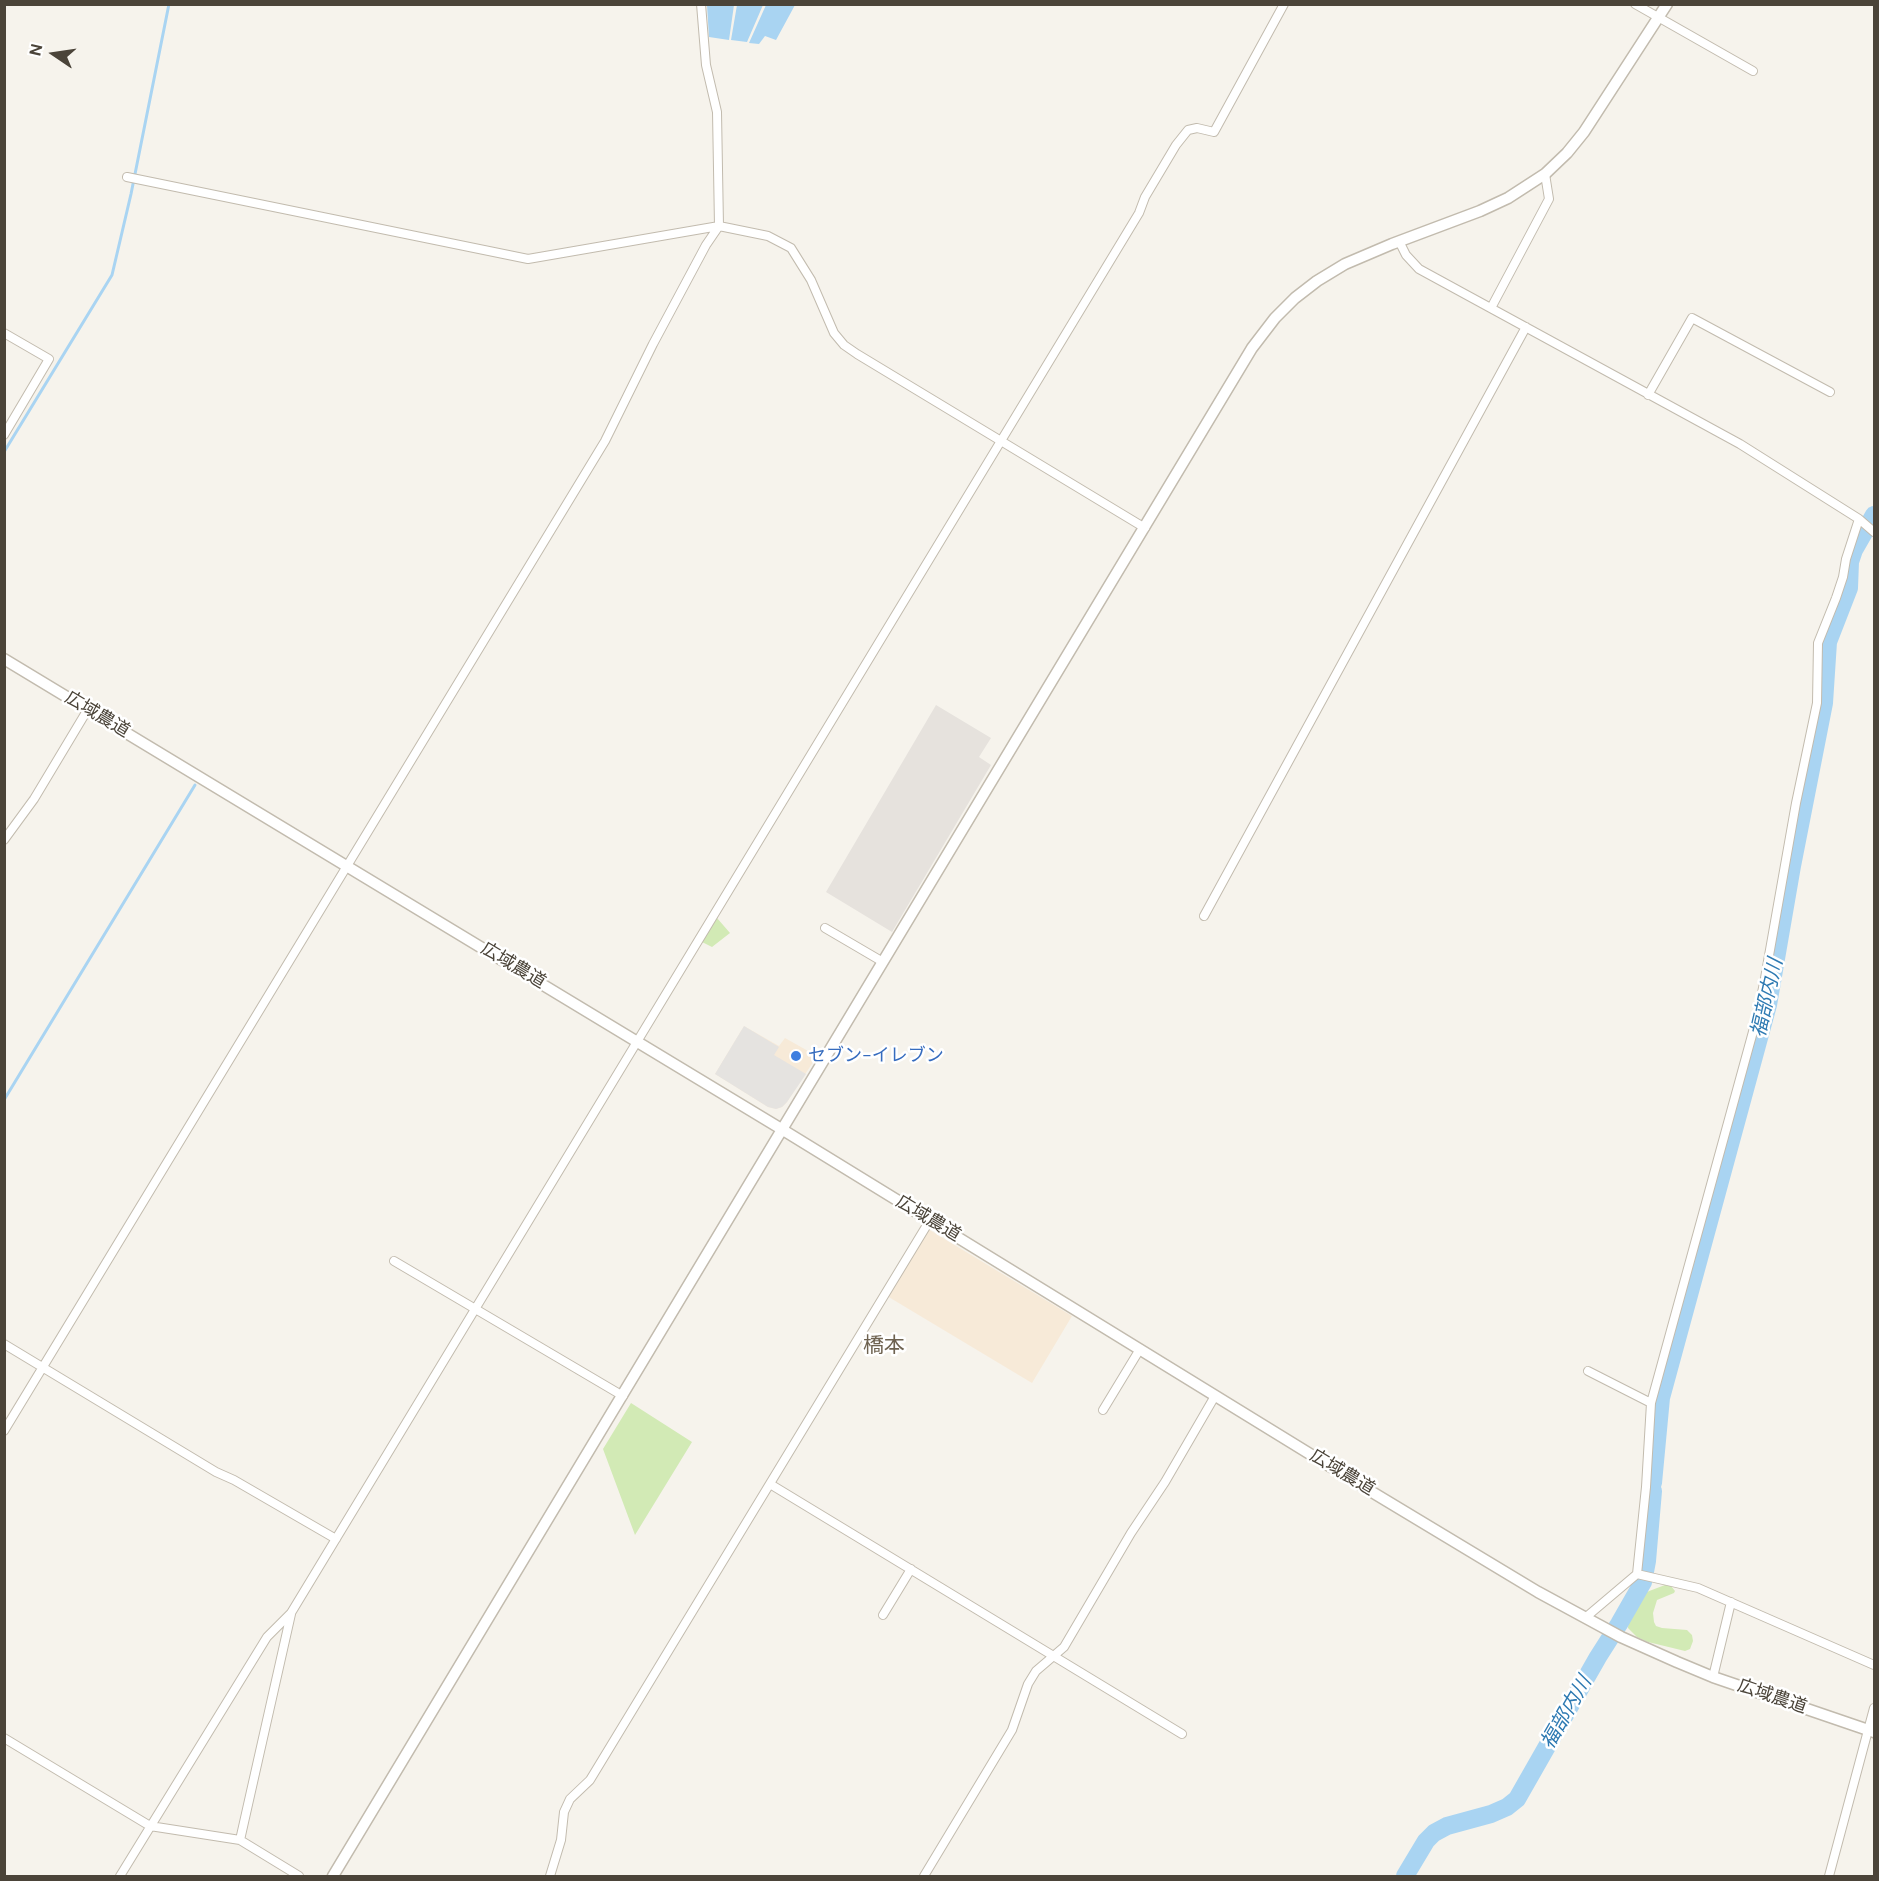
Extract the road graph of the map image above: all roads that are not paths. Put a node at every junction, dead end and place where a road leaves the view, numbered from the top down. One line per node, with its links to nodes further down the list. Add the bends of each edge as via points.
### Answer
1 (701, 4): 9 (street, via 706,65 717,112)
2 (1284, 4): 17 (street, via 1214,132 1188,130 1176,145)
3 (1635, 4): 5 (street)
4 (1667, 4): 5 (street)
5 (1659, 18): 6 (street); 7 (street, via 1584,132)
6 (1753, 71)
7 (1545, 174): 10 (street, via 1480,211); 11 (street, via 1549,199)
8 (127, 177): 9 (street, via 528,259)
9 (719, 226): 17 (street, via 768,236 791,248 811,280 834,333 844,345); 24 (street, via 653,344 605,441)
10 (1400, 241): 11 (street, via 1419,269); 19 (street, via 1345,264 1317,281 1275,318 1252,348)
11 (1491, 308): 12 (street)
12 (1526, 327): 15 (street); 25 (street)
13 (4, 333): 16 (street, via 50,359)
14 (1830, 392): 15 (street, via 1692,318)
15 (1648, 395): 18 (street, via 1740,444)
16 (4, 435)
17 (1001, 441): 19 (street); 28 (street)
18 (1861, 522): 20 (street); 39 (street, via 1818,643 1817,703 1757,1017)
19 (1145, 528): 27 (street)
20 (1874, 531)
21 (4, 659): 22 (street, 広域農道)
22 (88, 709): 23 (street, via 34,799); 24 (street, 広域農道)
23 (4, 840)
24 (346, 866): 28 (street, 広域農道); 35 (street)
25 (1204, 916)
26 (825, 928): 27 (street)
27 (883, 962): 29 (street)
28 (638, 1041): 29 (street, 広域農道); 32 (street)
29 (783, 1130): 30 (street, 広域農道); 37 (street)
30 (930, 1220): 34 (street, 広域農道); 42 (street)
31 (394, 1261): 32 (street)
32 (476, 1308): 37 (street); 43 (street)
33 (4, 1344): 35 (street)
34 (1140, 1349): 38 (street, 広域農道); 40 (street)
35 (43, 1367): 41 (street); 43 (street)
36 (1588, 1371): 39 (street)
37 (623, 1396): 61 (street)
38 (1215, 1396): 49 (street, 広域農道); 50 (street, via 1064,1647)
39 (1650, 1403): 45 (street)
40 (1103, 1410)
41 (4, 1431)
42 (770, 1484): 44 (street); 62 (street, via 590,1780 570,1799)
43 (336, 1539): 47 (street)
44 (911, 1569): 48 (street); 50 (street)
45 (1638, 1574): 46 (street, via 1698,1587); 49 (street)
46 (1731, 1602): 51 (street); 52 (street)
47 (291, 1613): 57 (street, via 267,1637); 58 (street)
48 (883, 1615)
49 (1585, 1618): 52 (street, 広域農道)
50 (1053, 1655): 55 (street); 63 (street, via 1028,1684 1012,1730)
51 (1875, 1665)
52 (1713, 1677): 54 (street, 広域農道)
53 (1875, 1708): 54 (street)
54 (1871, 1731): 64 (street)
55 (1182, 1734)
56 (4, 1738): 57 (street)
57 (150, 1826): 58 (street); 59 (street)
58 (240, 1840): 60 (street)
59 (120, 1876)
60 (299, 1876)
61 (333, 1876)
62 (550, 1876)
63 (924, 1876)
64 (1829, 1876)

